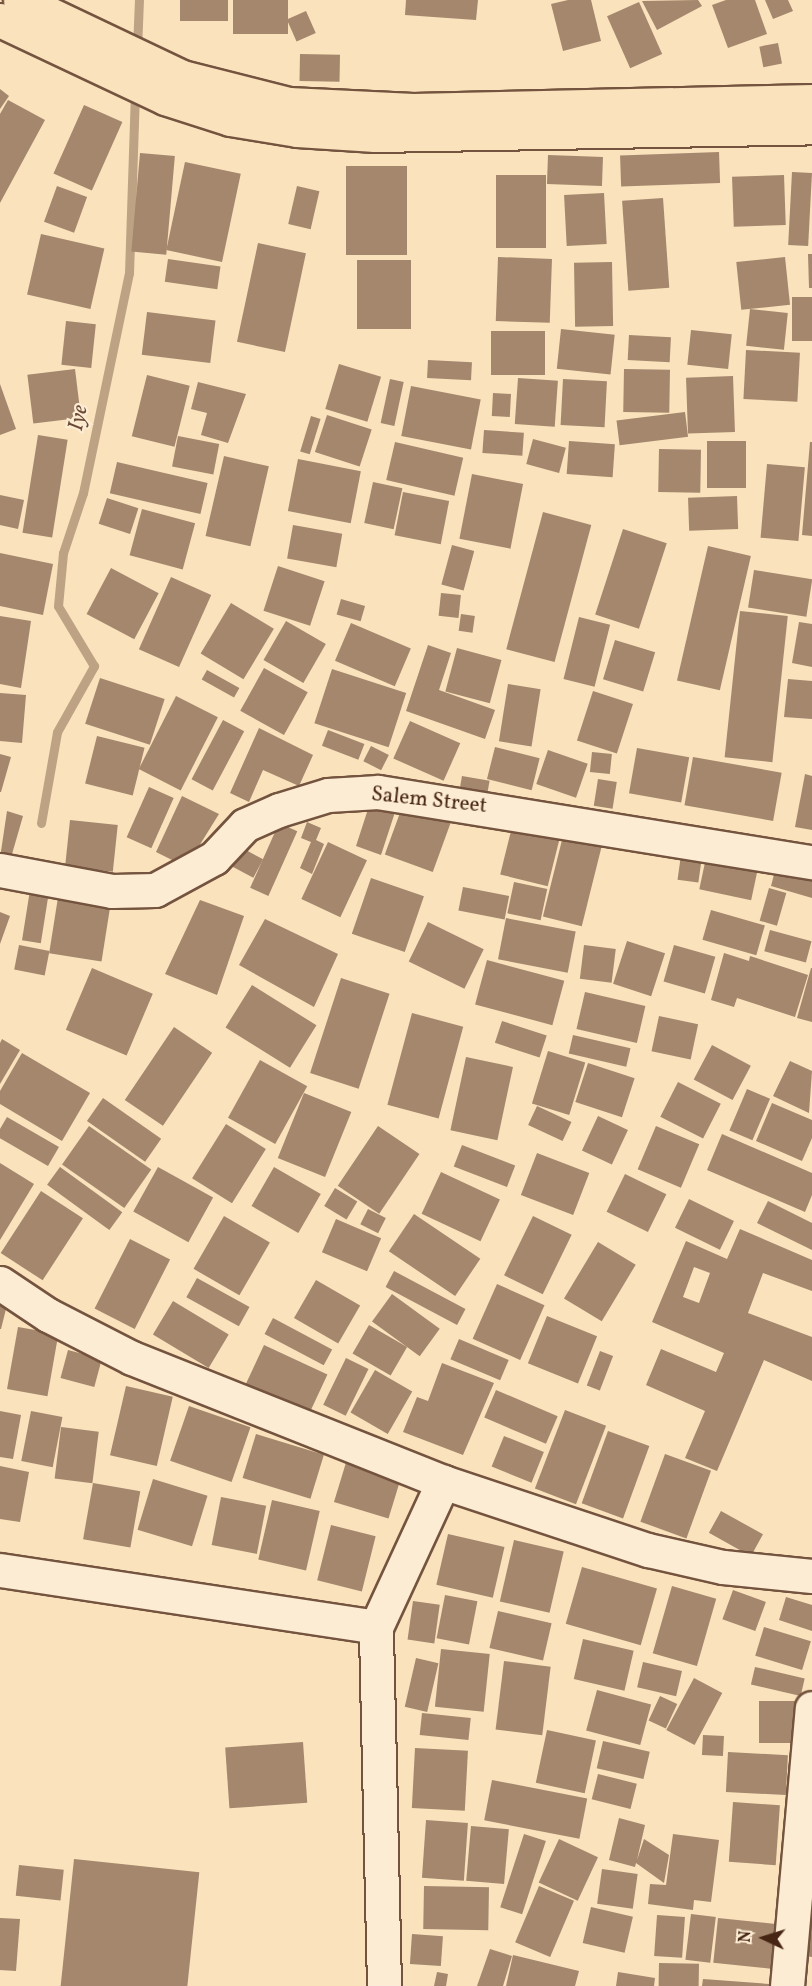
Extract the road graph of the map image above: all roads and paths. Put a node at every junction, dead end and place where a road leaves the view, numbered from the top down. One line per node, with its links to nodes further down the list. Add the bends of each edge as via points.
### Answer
1 (20, 0): 3 (highway, via 183,77 289,104 413,110)
2 (0, 20): 4 (highway, via 165,98 230,119 297,130 375,135)
3 (812, 101)
4 (812, 127)
5 (812, 862): 6 (street, Salem Street, via 378,792 328,795 279,810 245,825 214,858 155,890 112,891)
6 (0, 870)
7 (0, 1283): 8 (street, via 48,1315 132,1358)
8 (443, 1482): 10 (street, via 648,1550 723,1567); 11 (street)
9 (0, 1570): 11 (street)
10 (812, 1576)
11 (376, 1628): 13 (street)
12 (812, 1708): 14 (street)
13 (384, 1986)
14 (787, 1986)

